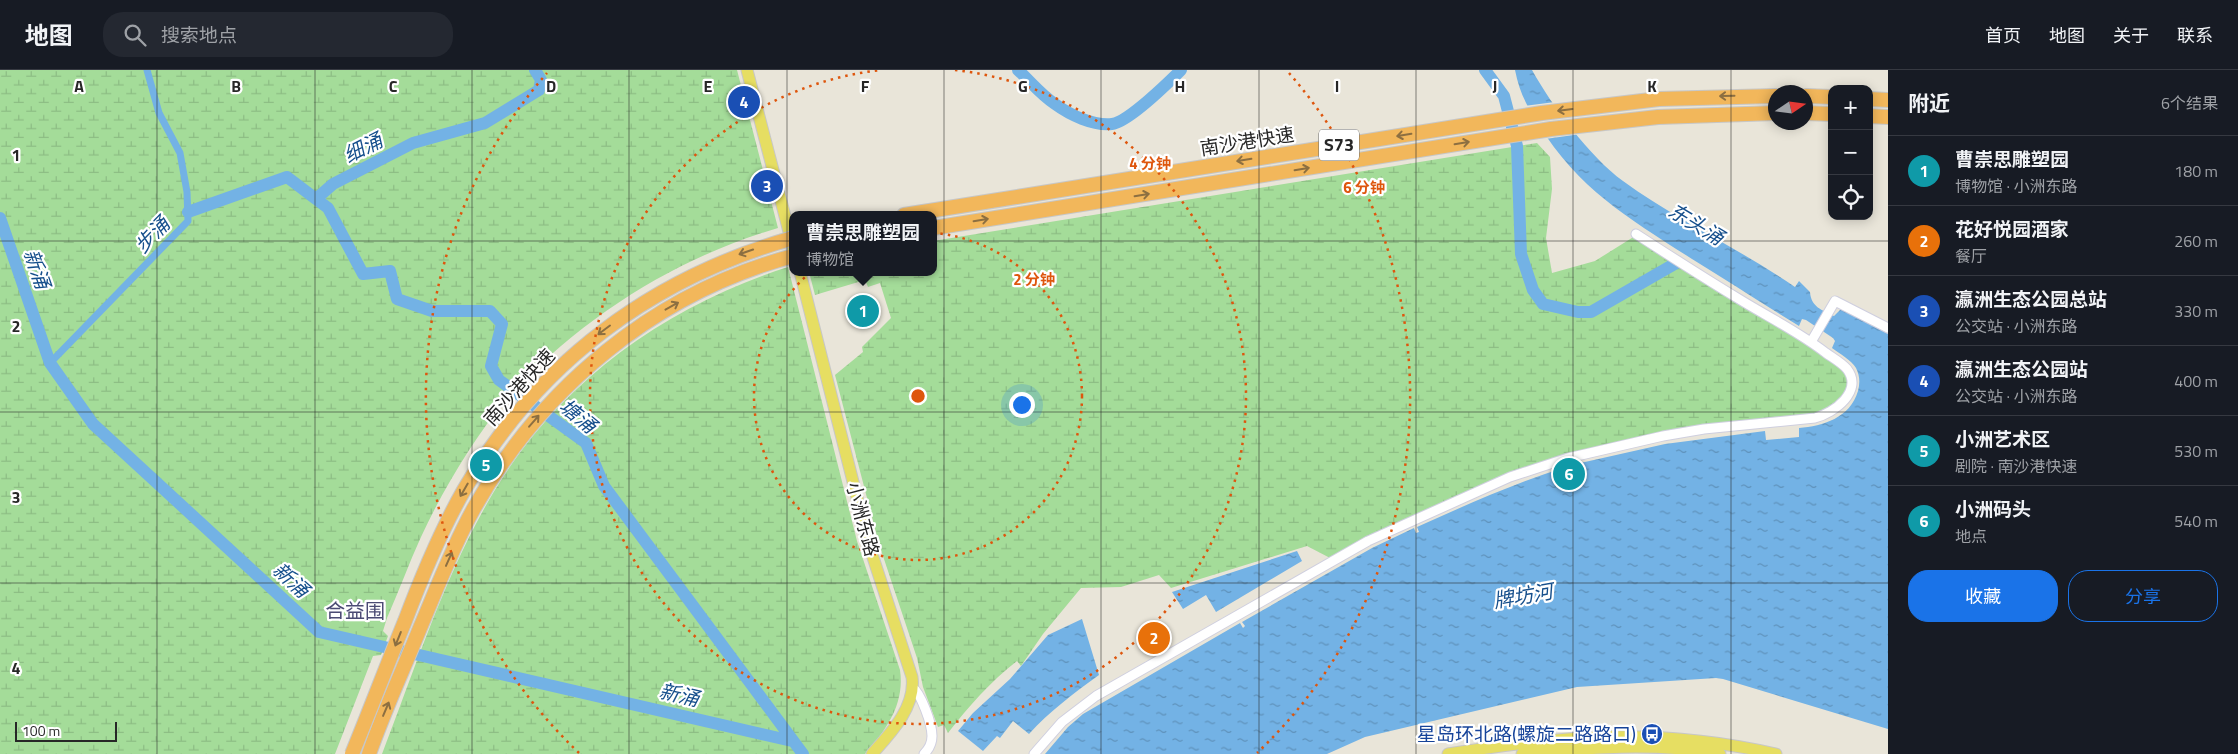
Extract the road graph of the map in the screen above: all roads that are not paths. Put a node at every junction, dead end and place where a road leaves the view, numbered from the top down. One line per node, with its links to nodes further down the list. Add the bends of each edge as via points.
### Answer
1 (747, 70): 14 (main road)
2 (1768, 96): 12 (highway, 南沙港快速 / S73, one-way to 12, via 1659,99 1542,113)
3 (1813, 96): 4 (highway)
4 (1828, 97)
5 (1873, 99): 6 (highway)
6 (1888, 100)
7 (1768, 113): 13 (highway, 南沙港快速 / S73, one-way to 7, via 1551,129 1658,117)
8 (1813, 113): 9 (highway)
9 (1828, 114)
10 (1873, 116): 11 (highway)
11 (1888, 117)
12 (929, 211)
13 (937, 227)
14 (789, 232)
15 (1636, 234): 20 (street)
16 (789, 239): 23 (highway, 南沙港快速, one-way to 23, bridge, via 721,262 658,294 619,318 582,347 529,399 478,466 450,516 426,567)
17 (789, 257): 24 (highway, 南沙港快速, one-way to 17, via 459,538 491,480 527,428 603,353 646,322 718,283)
18 (801, 276): 21 (main road, 小洲东路, via 867,537 909,664)
19 (1888, 328): 20 (street, via 1835,300)
20 (1811, 342): 27 (street, via 1844,365 1851,378 1846,398 1829,413 1809,419 1704,430 1608,448 1540,467 1462,497 1362,544 1096,696 1062,722)
21 (912, 687): 25 (main road, 小洲东路, via 900,721); 26 (street, via 921,697 932,736)
22 (1714, 750): 28 (main road, via 1653,736 1580,737 1529,741); 29 (main road, via 1601,748); 30 (main road)
23 (352, 754)
24 (369, 754)
25 (872, 754)
26 (924, 754)
27 (1034, 754)
28 (1448, 754)
29 (1522, 754)
30 (1776, 754)

